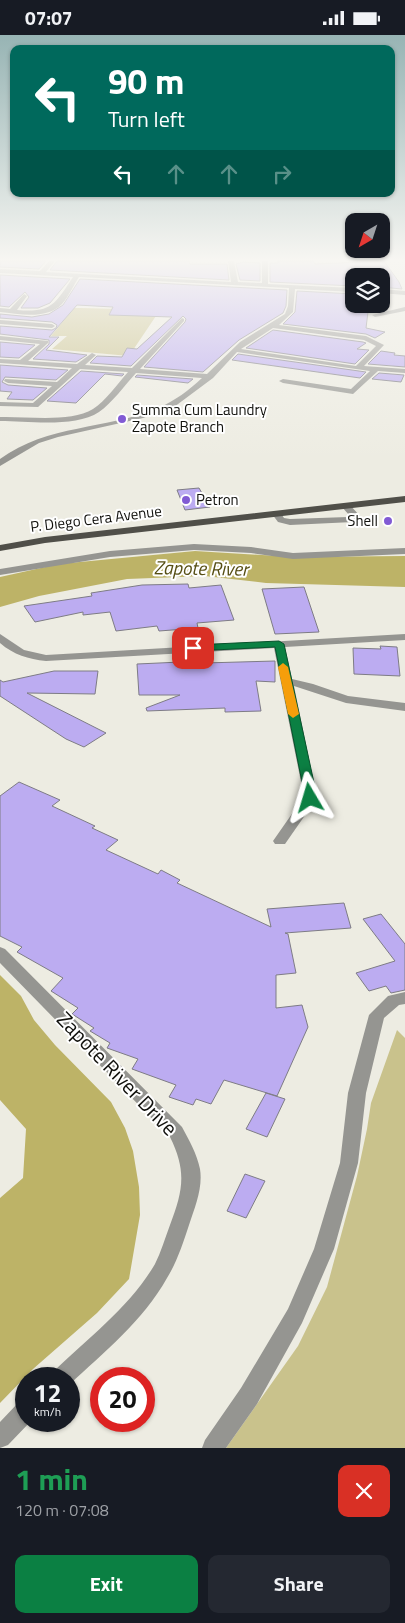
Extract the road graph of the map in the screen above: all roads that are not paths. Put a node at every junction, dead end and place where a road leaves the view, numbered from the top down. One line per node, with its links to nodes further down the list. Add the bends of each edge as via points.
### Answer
1 (176, 327): 11 (street)
2 (269, 327): 5 (street)
3 (278, 327): 10 (street, via 377,342 380,345)
4 (0, 338): 8 (street, via 46,342)
5 (235, 350): 10 (street); 14 (street)
6 (92, 355): 9 (street)
7 (0, 361): 8 (street)
8 (21, 363): 9 (street)
9 (78, 368): 11 (street); 17 (street)
10 (358, 368): 12 (street)
11 (136, 370): 14 (street); 19 (street, via 91,413 76,418)
12 (375, 370): 13 (street); 16 (street, via 354,392)
13 (405, 371)
14 (210, 377): 20 (street, via 160,410 39,441 13,452)
15 (8, 381): 17 (street)
16 (283, 381)
17 (59, 384): 18 (street, via 35,405)
18 (0, 404)
19 (0, 419)
20 (0, 463)
21 (405, 499): 22 (main road, P. Diego Cera Avenue)
22 (346, 506): 23 (main road, P. Diego Cera Avenue); 23 (street, via 355,516 350,520 290,523 281,520)
23 (277, 513): 24 (main road, P. Diego Cera Avenue)
24 (0, 547)
25 (405, 551): 26 (street, via 293,556 194,547 110,555)
26 (0, 572)
27 (0, 637): 29 (street, via 16,651 32,657)
28 (405, 637): 29 (street)
29 (279, 644): 30 (street)
30 (286, 681): 31 (street, via 346,699); 32 (street, via 310,798)
31 (405, 707)
32 (280, 841)
33 (0, 953): 35 (street, Zapote River Drive, via 171,1127 187,1151 192,1169 187,1205 158,1277 138,1303)
34 (405, 998): 38 (street, via 394,1001 377,1015 357,1093 349,1163 324,1249 295,1317 249,1397)
35 (72, 1367)
36 (15, 1422): 37 (street)
37 (0, 1437)
38 (212, 1448)

